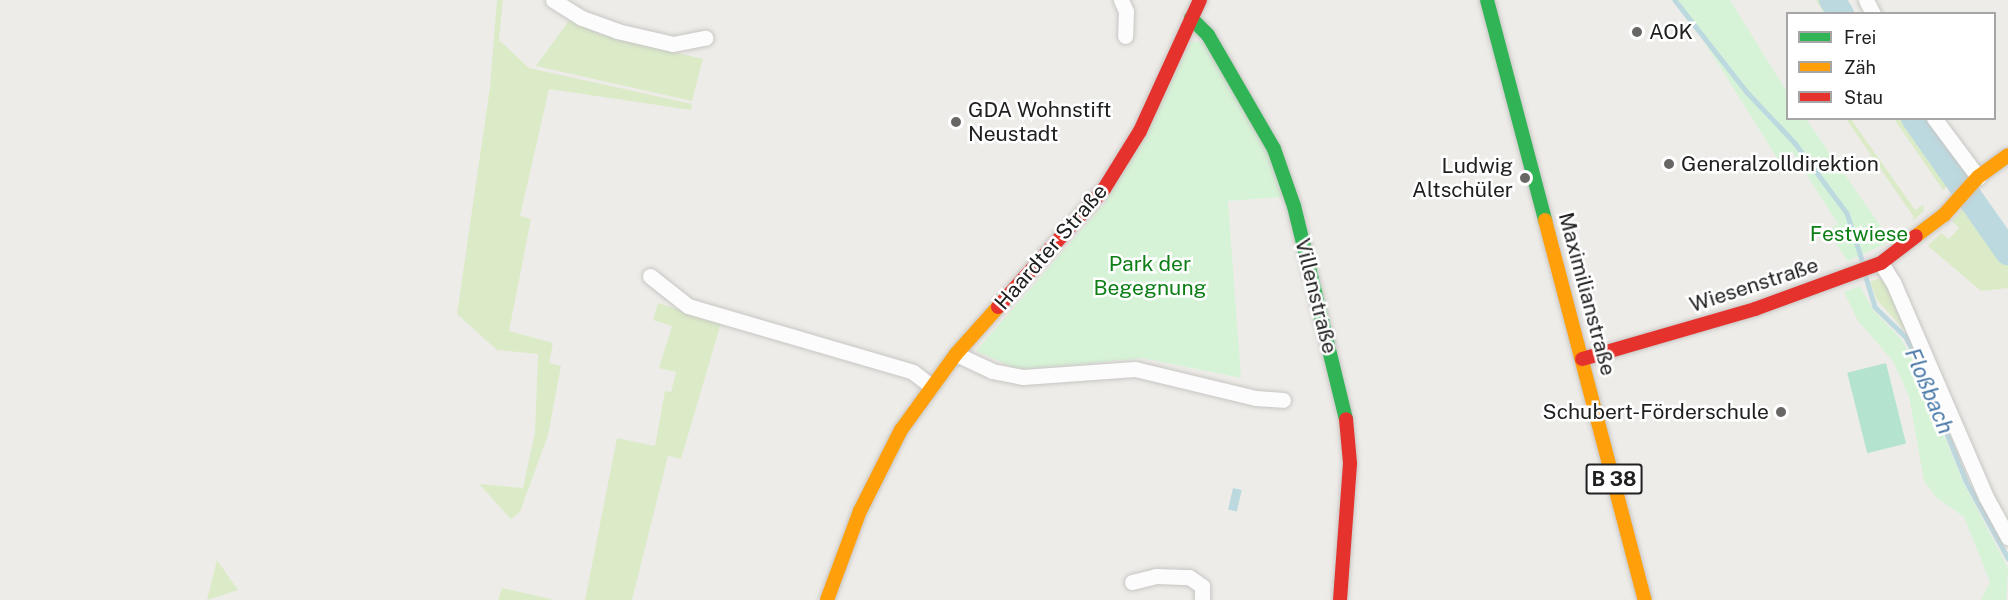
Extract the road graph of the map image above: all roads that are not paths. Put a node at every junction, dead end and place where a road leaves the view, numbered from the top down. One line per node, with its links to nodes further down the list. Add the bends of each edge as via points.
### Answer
1 (553, 0): 6 (street, via 582,18 617,31 673,44)
2 (1121, 0): 5 (street, via 1126,11)
3 (1487, 0): 13 (street, Maximilianstraße / B 38)
4 (1196, 6): 12 (street, Haardter Straße, via 1140,131 1104,189); 20 (street, Villenstraße, via 1208,35 1274,149 1294,206 1348,427 1350,463)
5 (1125, 36)
6 (705, 38)
7 (1935, 120): 9 (street)
8 (2008, 155): 9 (street, Wiesenstraße)
9 (1976, 180): 10 (street, Wiesenstraße, via 1944,215)
10 (1869, 268): 13 (street, Wiesenstraße, via 1755,309); 16 (street, via 1893,282 1954,429)
11 (650, 276): 14 (street, via 688,306 913,372)
12 (956, 354): 14 (street, Haardter Straße); 15 (street, via 992,371 1023,378 1135,369 1256,398)
13 (1582, 359): 21 (street, Maximilianstraße / B 38)
14 (931, 386): 18 (street, Haardter Straße, via 877,475)
15 (1283, 400)
16 (2008, 537)
17 (1132, 582): 19 (street, via 1156,576 1189,578 1202,586)
18 (826, 600)
19 (1202, 600)
20 (1340, 600)
21 (1645, 600)

